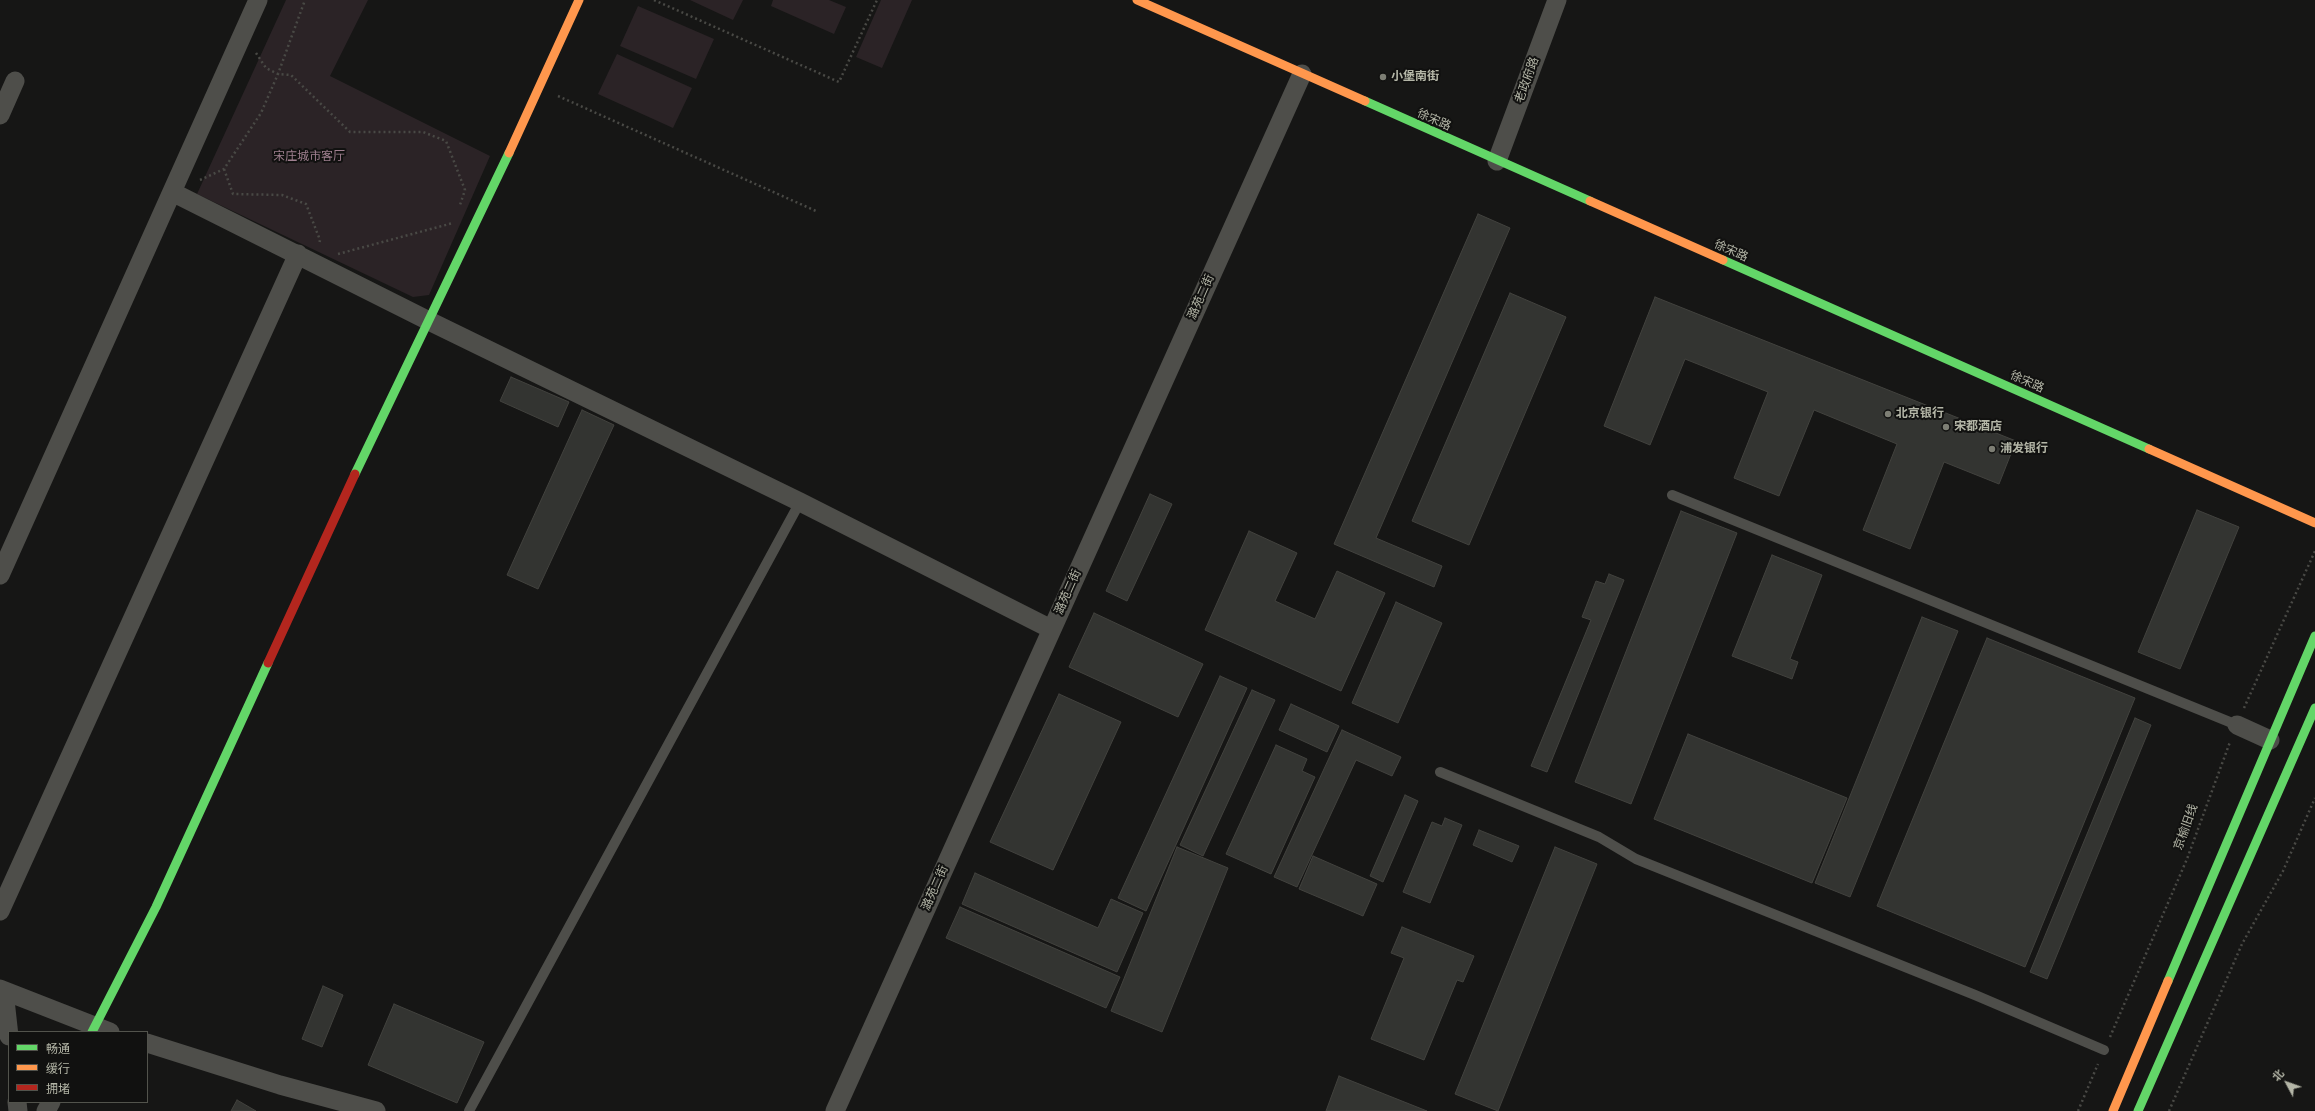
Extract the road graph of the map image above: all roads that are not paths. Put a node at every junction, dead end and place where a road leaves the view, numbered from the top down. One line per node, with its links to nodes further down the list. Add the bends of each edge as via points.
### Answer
1 (258, 0): 9 (street)
2 (579, 0): 11 (street)
3 (1137, 0): 5 (street, 徐宋路)
4 (1556, 0): 8 (street, 老政府路)
5 (1302, 74): 8 (street, 徐宋路); 16 (street, 潞苑二街)
6 (15, 81): 7 (street)
7 (0, 115)
8 (1497, 161): 14 (street, 徐宋路)
9 (172, 192): 10 (street); 15 (street)
10 (298, 254): 11 (street); 22 (street)
11 (429, 321): 13 (street); 24 (street, via 346,491)
12 (1672, 494): 19 (lane)
13 (800, 502): 16 (street); 29 (lane)
14 (2315, 523)
15 (0, 575)
16 (1051, 629): 30 (street, 潞苑二街)
17 (2315, 636): 20 (street)
18 (2315, 708): 32 (street)
19 (2237, 725): 20 (street)
20 (2270, 740): 31 (street)
21 (1440, 772): 27 (lane, via 1599,837 1636,859 1975,995)
22 (0, 911)
23 (2, 990): 24 (street); 25 (street)
24 (99, 1030)
25 (8, 1031)
26 (148, 1044): 28 (street)
27 (2104, 1050)
28 (376, 1111)
29 (469, 1111)
30 (835, 1111)
31 (2113, 1111)
32 (2138, 1111)

